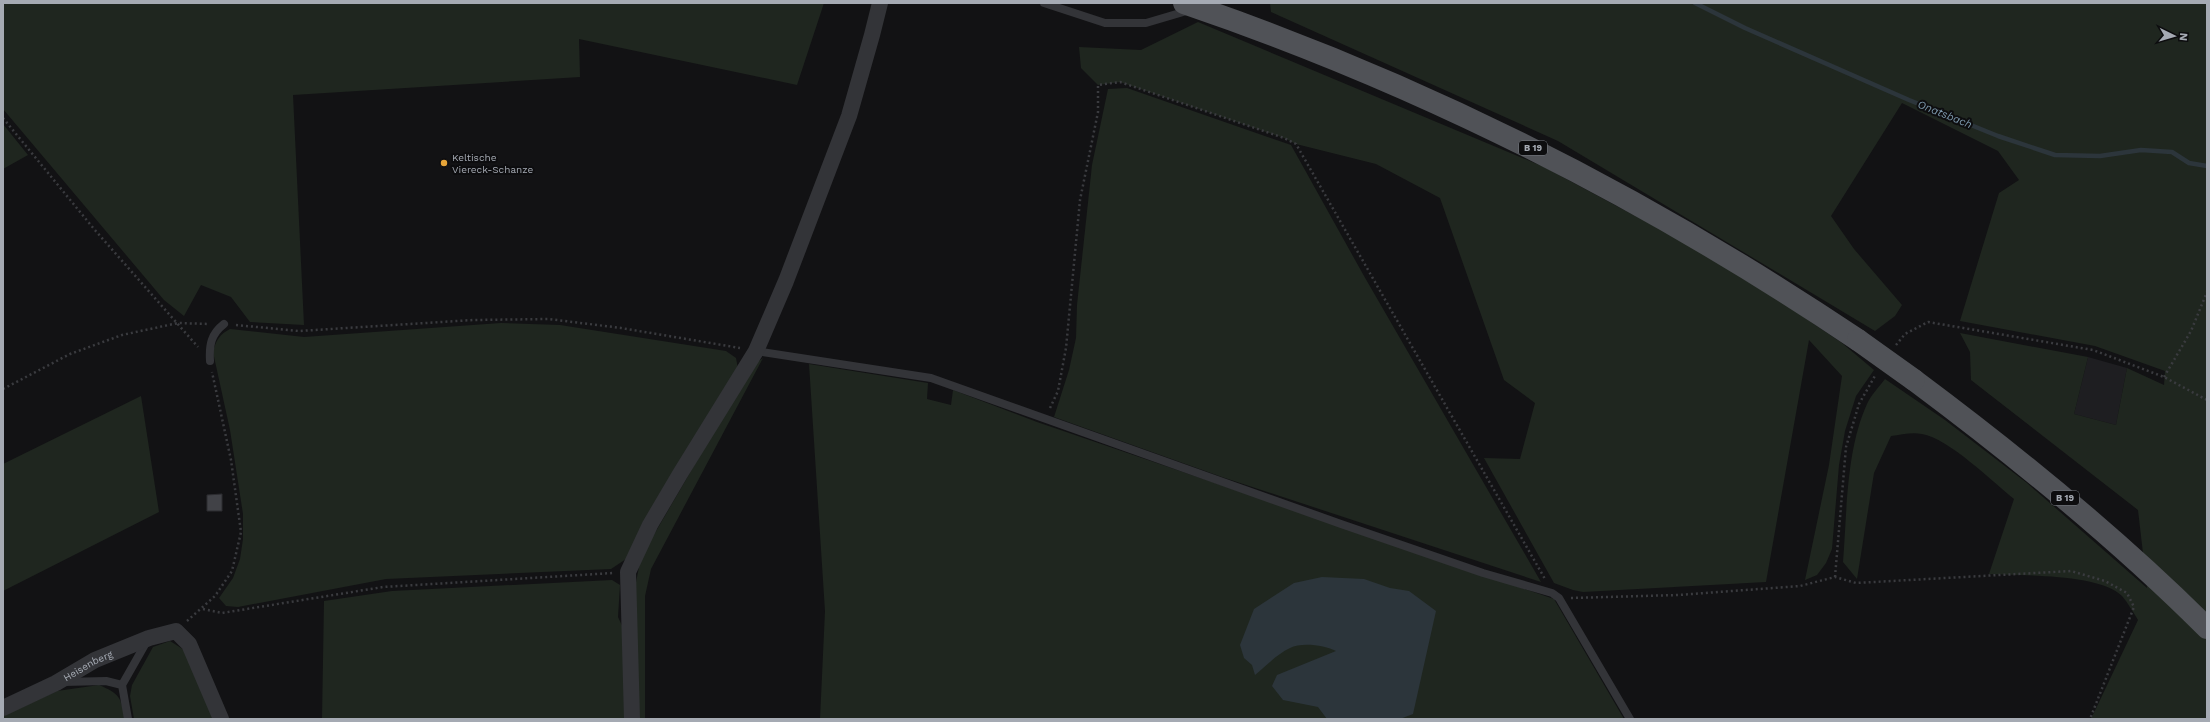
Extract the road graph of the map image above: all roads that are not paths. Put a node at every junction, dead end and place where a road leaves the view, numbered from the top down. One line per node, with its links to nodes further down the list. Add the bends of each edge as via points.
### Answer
1 (880, 3): 5 (street, via 848,116 786,281)
2 (1044, 3): 3 (lane, via 1104,23 1146,23)
3 (1192, 5): 7 (main road, B 19, bridge, via 1371,74 1473,119 1605,185 1733,259 1858,340 1972,423 2079,510)
4 (224, 324): 6 (lane, via 215,331 209,346)
5 (756, 351): 14 (street, via 650,525 628,572); 15 (lane, via 931,378 1483,573 1552,593 1559,598)
6 (210, 361)
7 (2207, 628)
8 (150, 638): 9 (street, Heisenberg, via 95,660); 10 (lane); 13 (street, Heisenberg, via 176,631 189,644)
9 (56, 683): 10 (lane, via 106,681); 11 (street, Heisenberg)
10 (122, 685): 12 (lane)
11 (3, 708)
12 (128, 719)
13 (221, 719)
14 (632, 719)
15 (1630, 719)

